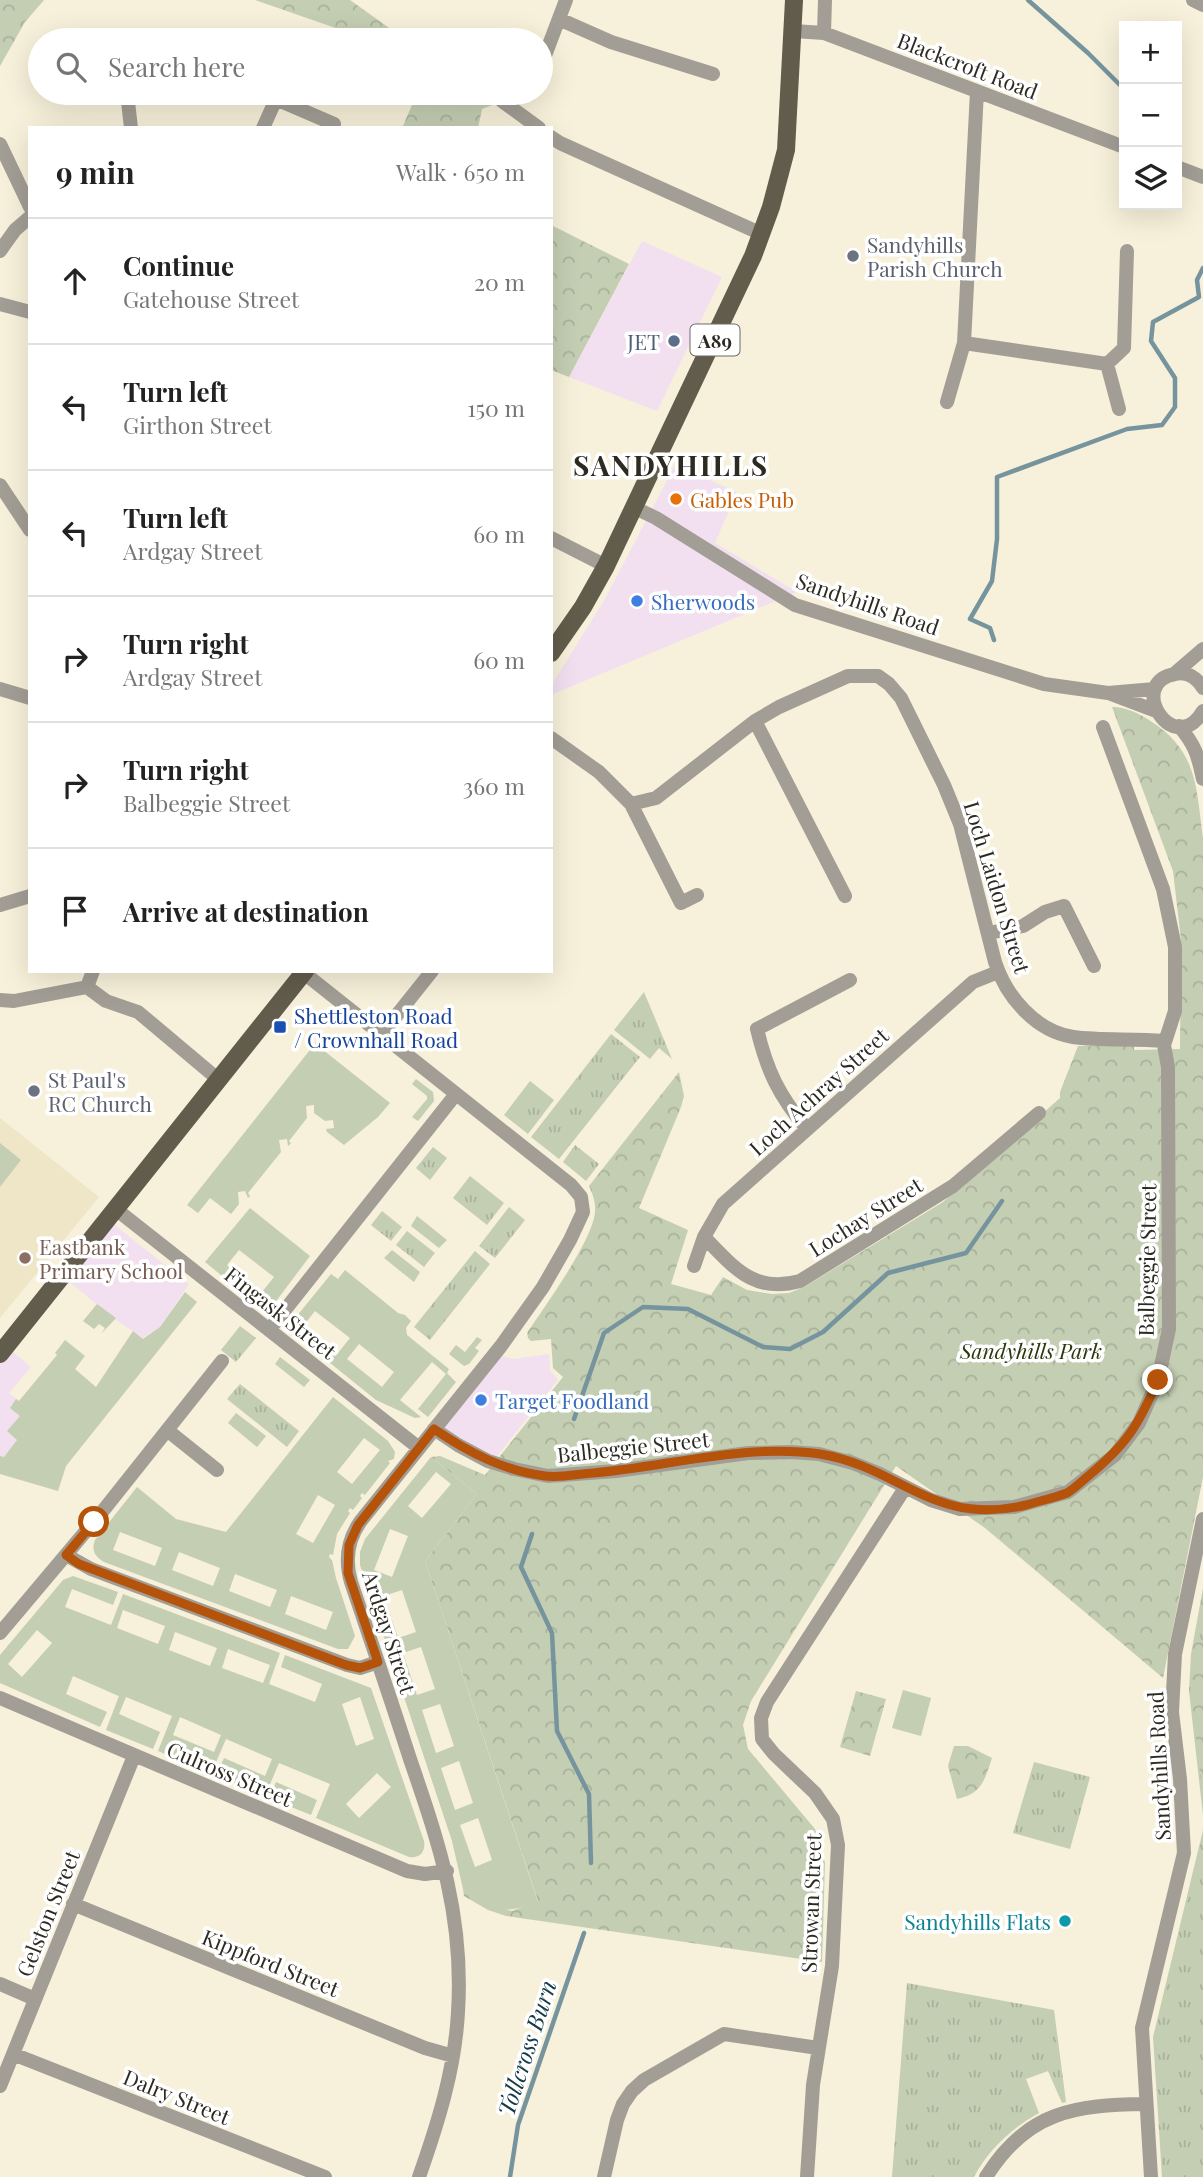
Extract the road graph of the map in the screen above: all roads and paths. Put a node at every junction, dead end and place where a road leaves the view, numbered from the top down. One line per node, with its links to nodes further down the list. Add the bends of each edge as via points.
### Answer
1 (566, 0): 6 (street)
2 (794, 0): 7 (main road, A89)
3 (825, 0): 8 (street)
4 (1193, 0): 5 (street)
5 (1203, 5)
6 (559, 19): 9 (street); 10 (street, via 611,42)
7 (794, 32): 8 (street, Blackcroft Road); 27 (main road, A89, via 786,150)
8 (824, 33): 11 (street, Blackcroft Road)
9 (553, 35)
10 (713, 74)
11 (977, 91): 22 (street, Blackcroft Road); 32 (street)
12 (128, 105): 17 (street)
13 (273, 105): 18 (street)
14 (295, 105): 16 (street)
15 (507, 105): 19 (street)
16 (334, 124)
17 (131, 126)
18 (264, 126)
19 (536, 126)
20 (553, 138): 27 (street)
21 (0, 144): 25 (street)
22 (1119, 145)
23 (1182, 169): 24 (street)
24 (1203, 177)
25 (28, 203)
26 (28, 219): 28 (street)
27 (762, 234): 37 (main road, A89)
28 (0, 251)
29 (1127, 251): 33 (street, via 1124,348)
30 (0, 304): 31 (street)
31 (28, 311)
32 (964, 343): 33 (street); 34 (street)
33 (1107, 364): 35 (street)
34 (947, 402)
35 (1119, 410)
36 (0, 485): 38 (street)
37 (633, 506): 40 (main road, A89); 48 (street, Sandyhills Road, via 795,605 1044,684)
38 (28, 527)
39 (553, 539): 40 (street)
40 (606, 566): 41 (main road, A89)
41 (553, 650)
42 (1200, 652): 43 (street); 44 (street)
43 (1174, 674): 44 (street); 47 (street)
44 (1192, 676): 45 (street)
45 (1203, 688)
46 (0, 689): 49 (street)
47 (1155, 689): 48 (street, Sandyhills Road); 50 (street)
48 (1108, 693): 50 (street, Sandyhills Road)
49 (28, 697)
50 (1156, 711): 53 (street, Sandyhills Road, via 1166,722)
51 (1201, 714): 53 (street, Sandyhills Road); 56 (street, Sandyhills Road)
52 (755, 721): 58 (street, Loch Laidon Street, via 656,798); 60 (street); 63 (street, Loch Laidon Street, via 848,676 878,676 890,684 956,811)
53 (1179, 726): 56 (street, Sandyhills Road)
54 (1103, 727): 74 (street, Balbeggie Street, via 1163,889 1175,947 1175,1011)
55 (553, 739): 58 (street, via 599,772)
56 (1193, 742): 57 (street, Sandyhills Road)
57 (1203, 779)
58 (631, 804): 59 (street, via 681,903)
59 (696, 895)
60 (845, 896)
61 (28, 897): 62 (street)
62 (0, 905)
63 (989, 933): 64 (street, via 1023,926 1064,906); 65 (street, Loch Laidon Street)
64 (1094, 966)
65 (998, 972): 74 (street, Loch Laidon Street, via 1026,1012 1059,1032 1075,1037); 78 (street, Loch Achray Street, via 973,982)
66 (92, 973): 71 (street)
67 (304, 973): 75 (main road)
68 (306, 973): 73 (street, Ardgay Street)
69 (430, 973): 73 (street)
70 (850, 980): 78 (street, via 757,1029 765,1062 786,1103)
71 (87, 987): 72 (street, via 14,1002); 75 (street, via 106,1001 138,1013)
72 (0, 1000)
73 (381, 1035): 76 (street, Ardgay Street)
74 (1164, 1041): 89 (street, Balbeggie Street, via 1168,1067 1169,1329 1158,1380 1139,1423 1115,1455 1068,1492 1028,1504 960,1509)
75 (219, 1080): 79 (main road)
76 (456, 1094): 82 (street); 85 (street, Ardgay Street, via 575,1188 583,1212 536,1298)
77 (1039, 1113): 80 (street, Lochay Street, via 953,1186 800,1281 782,1286 756,1280 734,1267)
78 (807, 1129): 80 (street, Loch Achray Street, via 723,1204)
79 (117, 1210): 82 (street, Fingask Street); 83 (main road)
80 (704, 1237): 81 (street, Loch Achray Street)
81 (694, 1266)
82 (269, 1330): 87 (street, Fingask Street)
83 (0, 1354)
84 (222, 1361): 86 (street)
85 (434, 1429): 87 (street, Ardgay Street); 89 (street, Balbeggie Street, via 488,1461 548,1476 791,1452 842,1460)
86 (167, 1430): 88 (street); 91 (street)
87 (419, 1448): 93 (street, Ardgay Street, via 360,1522 348,1552 348,1573)
88 (217, 1470)
89 (905, 1488): 100 (street, Strowan Street, via 761,1718 762,1739 815,1793 833,1819 838,1845 832,1966)
90 (1203, 1518): 104 (street, Sandyhills Road, via 1175,1654 1172,1712 1184,1853 1143,2017)
91 (66, 1555): 92 (street); 93 (street, via 91,1569 346,1665 360,1668)
92 (0, 1633)
93 (378, 1662): 96 (street, Ardgay Street)
94 (0, 1698): 95 (street, Culross Street)
95 (134, 1756): 96 (street, Culross Street, via 412,1872); 97 (street, Gelston Street)
96 (447, 1871): 102 (street, Ardgay Street, via 459,1970)
97 (74, 1903): 99 (street, Gelston Street); 102 (street, Kippford Street)
98 (0, 1984): 99 (street)
99 (35, 1999): 101 (street, Gelston Street)
100 (818, 2048): 107 (street, via 724,2034 644,2080 623,2104); 108 (street, Strowan Street)
101 (13, 2054): 103 (street, Gelston Street); 105 (street, Dalry Street)
102 (453, 2056): 106 (street, Ardgay Street)
103 (0, 2086)
104 (1146, 2104): 109 (street, via 1088,2106 1048,2118 1017,2139); 110 (street, Sandyhills Road)
105 (325, 2177)
106 (419, 2177)
107 (604, 2177)
108 (807, 2177)
109 (986, 2177)
110 (1151, 2177)

